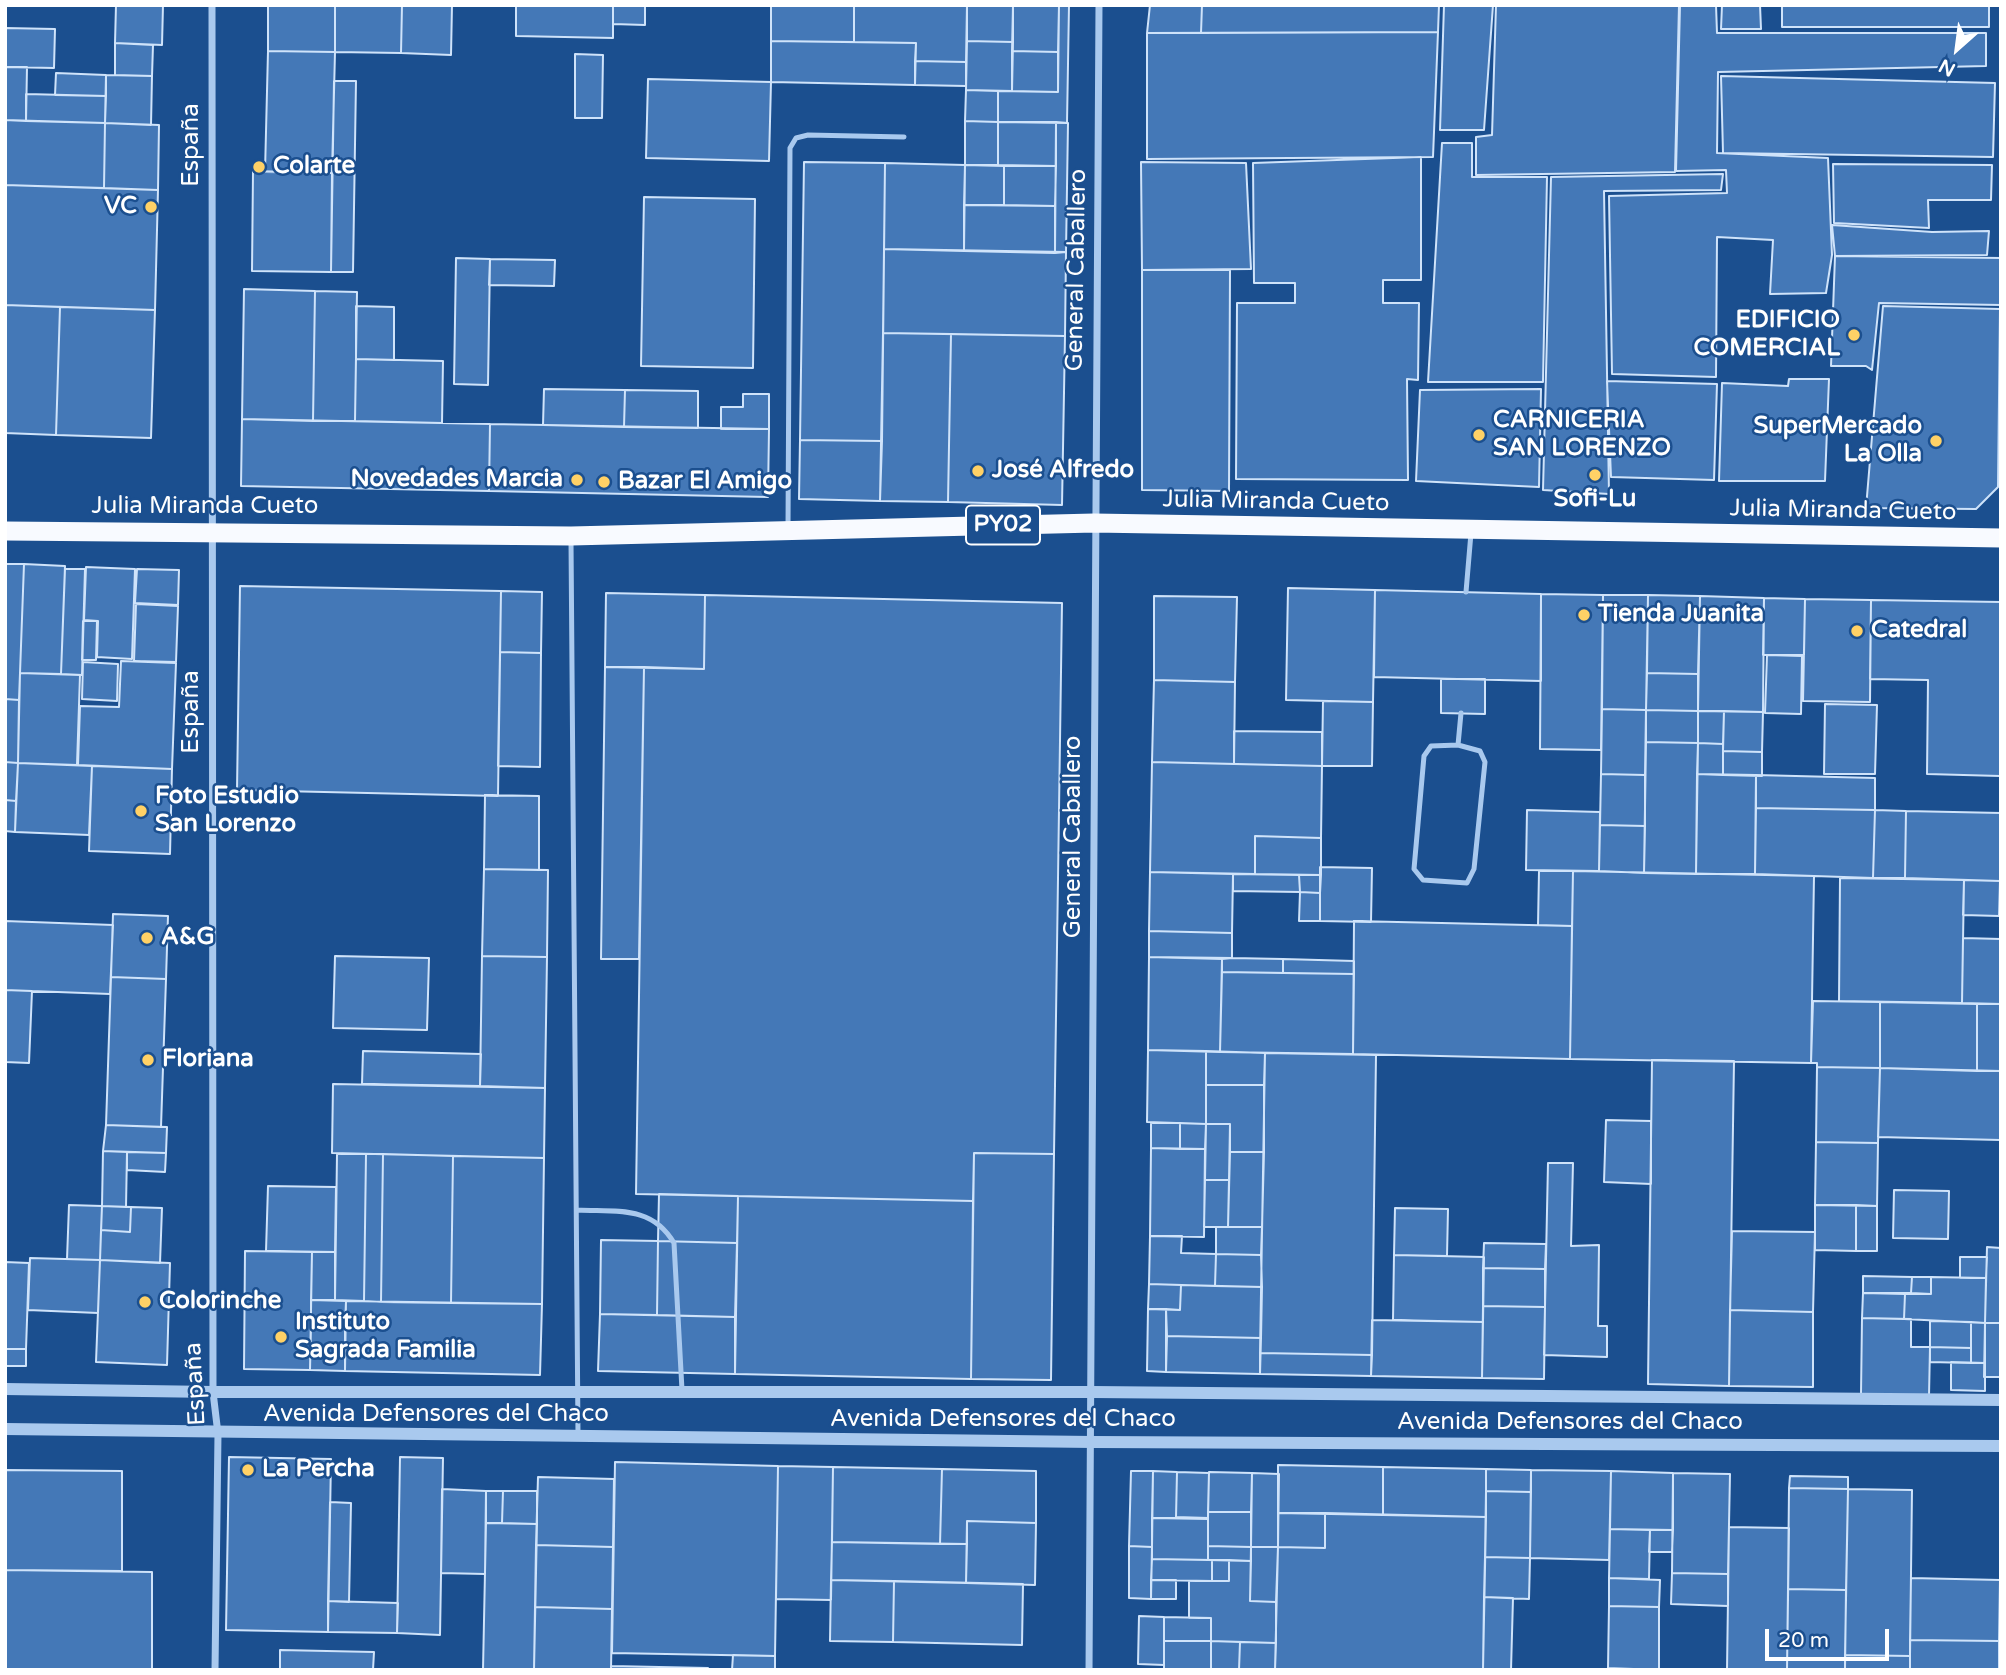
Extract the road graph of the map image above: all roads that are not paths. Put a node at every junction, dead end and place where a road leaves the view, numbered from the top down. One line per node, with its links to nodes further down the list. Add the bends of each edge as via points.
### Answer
1 (212, 5): 8 (street, España)
2 (1099, 5): 4 (street, General Caballero)
3 (904, 137): 5 (lane, via 808,135 796,138 790,148)
4 (1094, 523): 5 (highway, Julia Miranda Cueto / PY02); 6 (highway, Julia Miranda Cueto / PY02); 17 (street, General Caballero)
5 (788, 530): 9 (highway, Julia Miranda Cueto / PY02)
6 (1471, 530): 10 (highway, Julia Miranda Cueto / PY02); 11 (lane)
7 (5, 531): 8 (highway, Julia Miranda Cueto / PY02)
8 (211, 533): 9 (highway, Julia Miranda Cueto / PY02); 16 (street, España)
9 (570, 536): 14 (lane)
10 (2001, 538)
11 (1466, 592)
12 (1461, 713): 13 (lane)
13 (1458, 745): 13 (lane, via 1480,751 1485,762 1474,869 1467,883 1423,880 1414,869 1424,756 1431,746)
14 (578, 1210): 18 (lane); 19 (lane, via 638,1213 663,1225 674,1243)
15 (5, 1389): 16 (street, Avenida Defensores del Chaco)
16 (213, 1392): 18 (street, Avenida Defensores del Chaco); 22 (street, España)
17 (1093, 1392): 19 (street, Avenida Defensores del Chaco); 20 (street, Avenida Defensores del Chaco); 24 (street, General Caballero)
18 (580, 1393): 19 (street, Avenida Defensores del Chaco); 23 (lane)
19 (683, 1393)
20 (2001, 1399)
21 (5, 1430): 22 (street, Avenida Defensores del Chaco)
22 (218, 1434): 23 (street, Avenida Defensores del Chaco); 26 (street, España)
23 (578, 1437): 24 (street, Avenida Defensores del Chaco)
24 (1093, 1441): 25 (street, Avenida Defensores del Chaco); 27 (street, General Caballero)
25 (2001, 1446)
26 (215, 1670)
27 (1089, 1670)

